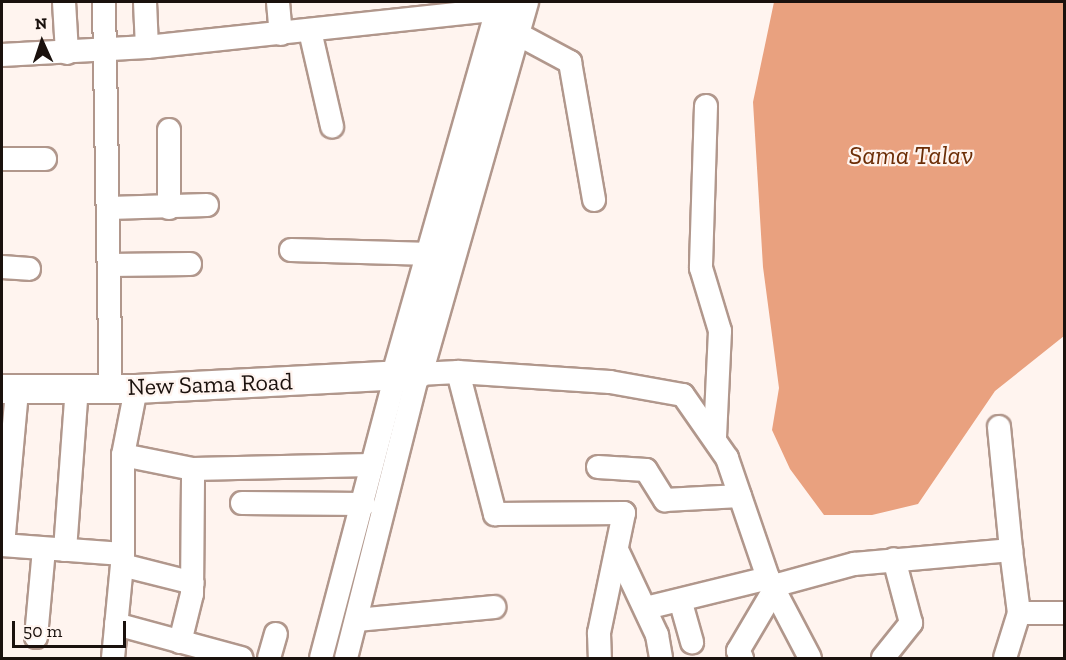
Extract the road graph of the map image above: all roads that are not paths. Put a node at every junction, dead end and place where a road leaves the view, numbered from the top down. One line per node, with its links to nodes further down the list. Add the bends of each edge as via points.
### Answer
1 (64, 2): 11 (street)
2 (104, 2): 10 (street)
3 (145, 2): 9 (street)
4 (278, 2): 8 (street)
5 (512, 10): 6 (street); 18 (street, via 570,62); 23 (main road); 29 (main road)
6 (366, 12): 7 (street)
7 (310, 31): 8 (street); 14 (street)
8 (281, 34): 9 (street)
9 (147, 47): 10 (street)
10 (107, 51): 11 (street); 20 (street)
11 (67, 53): 12 (street)
12 (2, 55)
13 (706, 106): 34 (street, via 701,268 720,331)
14 (332, 126)
15 (169, 130): 21 (street)
16 (2, 159): 17 (street)
17 (45, 159)
18 (594, 200)
19 (207, 205): 21 (street)
20 (110, 208): 21 (street); 25 (street)
21 (169, 208)
22 (291, 250): 23 (street)
23 (431, 254): 29 (main road)
24 (190, 264): 25 (street)
25 (108, 265): 31 (street)
26 (2, 267): 27 (street)
27 (29, 269)
28 (458, 372): 29 (street); 34 (street, via 610,382 684,395); 45 (street, via 495,514 624,513)
29 (407, 375): 31 (main road, New Sama Road); 36 (street); 55 (street)
30 (77, 386): 31 (main road, New Sama Road); 32 (main road, New Sama Road); 43 (street)
31 (124, 388): 35 (street)
32 (9, 389): 42 (street)
33 (999, 427): 44 (street)
34 (715, 439): 39 (street)
35 (123, 455): 38 (street); 47 (street)
36 (371, 465): 38 (street); 41 (street)
37 (598, 467): 39 (street, via 646,470 665,500)
38 (193, 469): 49 (street)
39 (740, 496): 48 (street)
40 (242, 503): 41 (street)
41 (364, 504): 61 (street)
42 (2, 545): 43 (street)
43 (55, 549): 47 (street); 58 (street)
44 (1011, 550): 46 (street); 54 (street)
45 (618, 552): 52 (street); 66 (street, via 599,633)
46 (894, 559): 48 (street); 70 (street, via 911,623)
47 (123, 560): 49 (street); 56 (street)
48 (772, 582): 50 (street); 68 (street, via 738,651); 69 (street)
49 (192, 583): 59 (street)
50 (681, 603): 52 (street); 60 (street)
51 (494, 607): 55 (street)
52 (646, 608): 67 (street)
53 (1065, 613): 54 (street)
54 (1019, 614): 71 (street)
55 (357, 620): 62 (street)
56 (116, 624): 59 (street); 63 (street)
57 (276, 634): 65 (street)
58 (36, 637)
59 (180, 642): 64 (street)
60 (692, 642)
61 (322, 653): 62 (street)
62 (347, 655)
63 (113, 658)
64 (241, 658)
65 (269, 658)
66 (600, 658)
67 (662, 658)
68 (742, 658)
69 (810, 658)
70 (883, 658)
71 (1005, 658)

